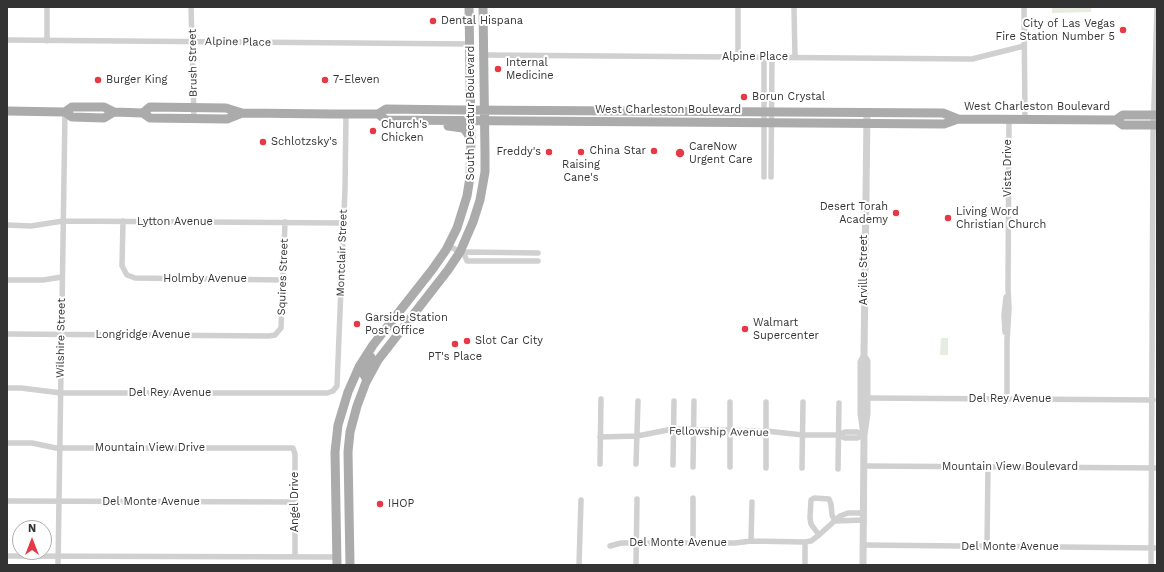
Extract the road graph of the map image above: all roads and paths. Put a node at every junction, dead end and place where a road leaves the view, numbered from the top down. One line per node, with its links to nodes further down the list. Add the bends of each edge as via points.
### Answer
1 (47, 7): 10 (street)
2 (192, 7): 11 (street, Brush Street)
3 (469, 7): 12 (main road, South Decatur Boulevard)
4 (483, 7): 14 (main road, South Decatur Boulevard)
5 (738, 7): 15 (street)
6 (794, 7): 18 (street)
7 (1024, 7): 13 (street)
8 (1157, 7): 31 (street)
9 (7, 40): 10 (street, Alpine Place)
10 (47, 41): 11 (street, Alpine Place)
11 (192, 41): 12 (street, Alpine Place); 19 (street, Brush Street)
12 (470, 44): 20 (main road, South Decatur Boulevard)
13 (1024, 46): 18 (street, Alpine Place, via 972,59); 36 (street)
14 (484, 55): 15 (street, Alpine Place); 21 (main road, South Decatur Boulevard)
15 (738, 57): 16 (street, Alpine Place)
16 (764, 57): 17 (street, Alpine Place); 32 (street)
17 (772, 57): 18 (street, Alpine Place); 32 (street)
18 (795, 58)
19 (193, 108): 26 (main road, West Charleston Boulevard, via 150,107); 27 (main road, West Charleston Boulevard, via 226,108); 33 (street, Brush Street)
20 (471, 110): 21 (main road, West Charleston Boulevard); 30 (main road, West Charleston Boulevard, via 386,109); 39 (main road, South Decatur Boulevard)
21 (486, 110): 23 (main road, West Charleston Boulevard); 40 (main road, South Decatur Boulevard)
22 (7, 111): 25 (main road, West Charleston Boulevard)
23 (620, 111): 24 (main road, West Charleston Boulevard); 41 (main road, via 618,115)
24 (678, 111): 32 (main road, West Charleston Boulevard); 42 (main road, via 635,117)
25 (64, 112): 26 (main road, West Charleston Boulevard, via 72,107 104,107 114,112); 48 (street, Wilshire Street)
26 (143, 113): 33 (main road, West Charleston Boulevard, via 150,118)
27 (242, 113): 29 (main road, West Charleston Boulevard); 33 (main road, West Charleston Boulevard, via 227,119)
28 (867, 113): 32 (main road, West Charleston Boulevard); 34 (main road, West Charleston Boulevard, via 943,114); 43 (street, Arville Street)
29 (346, 114): 30 (main road, West Charleston Boulevard); 51 (street, Montclair Street)
30 (378, 114): 38 (main road, West Charleston Boulevard, via 386,120)
31 (1155, 115): 37 (main road, West Charleston Boulevard, via 1123,115); 44 (street)
32 (768, 117): 42 (main road, West Charleston Boulevard); 43 (main road, West Charleston Boulevard); 46 (street); 47 (street)
33 (194, 118)
34 (958, 119): 35 (main road, West Charleston Boulevard); 43 (main road, West Charleston Boulevard, via 944,124)
35 (1009, 119): 36 (main road, West Charleston Boulevard); 69 (street, Vista Drive, via 1009,310)
36 (1025, 119): 37 (main road, West Charleston Boulevard)
37 (1116, 120): 44 (main road, West Charleston Boulevard, via 1123,125)
38 (434, 121): 39 (main road, West Charleston Boulevard); 45 (main road, via 463,128)
39 (471, 121): 40 (main road, West Charleston Boulevard); 45 (main road, South Decatur Boulevard)
40 (485, 121): 41 (main road, West Charleston Boulevard); 54 (main road, South Decatur Boulevard, via 483,187)
41 (585, 122): 42 (main road, West Charleston Boulevard)
42 (629, 122)
43 (867, 124): 70 (street, Arville Street, via 864,356 861,362 864,374)
44 (1155, 125): 71 (street)
45 (472, 140): 53 (main road, South Decatur Boulevard, via 467,196 457,228)
46 (764, 177)
47 (771, 177)
48 (63, 221): 49 (street, Lytton Avenue); 52 (street, Lytton Avenue, via 31,226); 57 (street, Wilshire Street)
49 (123, 221): 50 (street, Lytton Avenue); 59 (street, Holmby Avenue, via 122,266 127,275 136,278)
50 (285, 222): 51 (street, Lytton Avenue); 59 (street, Squires Street)
51 (343, 223): 66 (street, Montclair Street, via 337,386)
52 (7, 225)
53 (448, 246): 54 (street); 63 (main road, South Decatur Boulevard)
54 (462, 253): 55 (street); 56 (street, via 467,261); 64 (main road, South Decatur Boulevard, via 378,360)
55 (538, 253)
56 (538, 261)
57 (62, 277): 58 (street); 62 (street, Wilshire Street)
58 (7, 280)
59 (283, 280): 60 (street, Squires Street)
60 (279, 332): 62 (street, Longridge Avenue, via 269,336)
61 (7, 334): 62 (street, Longridge Avenue)
62 (62, 334): 67 (street, Wilshire Street)
63 (372, 346): 64 (main road, via 370,361 363,373); 110 (main road, South Decatur Boulevard, via 349,388 338,425 334,462)
64 (367, 380): 125 (main road, South Decatur Boulevard, via 354,414 348,452)
65 (7, 388): 67 (street, Del Rey Avenue)
66 (333, 391): 67 (street, Del Rey Avenue)
67 (61, 393): 89 (street, Wilshire Street)
68 (601, 399): 87 (street)
69 (1006, 399): 70 (street, Del Rey Avenue); 71 (street, Del Rey Avenue)
70 (864, 400): 85 (street, Arville Street)
71 (1153, 400): 100 (street)
72 (638, 401): 86 (street)
73 (674, 401): 79 (street)
74 (694, 401): 80 (street)
75 (730, 402): 81 (street)
76 (766, 402): 82 (street)
77 (803, 402): 83 (street)
78 (839, 403): 84 (street)
79 (673, 429): 80 (street, Fellowship Avenue); 86 (street, Fellowship Avenue); 93 (street)
80 (694, 429): 81 (street, Fellowship Avenue); 96 (street)
81 (730, 430): 82 (street, Fellowship Avenue); 97 (street)
82 (766, 431): 83 (street, Fellowship Avenue); 98 (street)
83 (802, 435): 84 (street, Fellowship Avenue); 99 (street)
84 (839, 435): 85 (street, Fellowship Avenue, via 857,432); 101 (street)
85 (864, 435): 94 (street, Arville Street)
86 (637, 436): 87 (street, Fellowship Avenue); 92 (street)
87 (600, 437): 91 (street)
88 (7, 442): 89 (street, Mountain View Drive)
89 (60, 448): 90 (street, Mountain View Drive); 106 (street, Wilshire Street)
90 (293, 448): 107 (street, Angel Drive)
91 (600, 464)
92 (636, 464)
93 (673, 465)
94 (864, 466): 95 (street, Mountain View Boulevard); 109 (street, Arville Street)
95 (988, 466): 100 (street, Mountain View Boulevard); 119 (street)
96 (693, 467)
97 (730, 467)
98 (766, 468)
99 (802, 468)
100 (1154, 468): 120 (street)
101 (838, 469)
102 (693, 498): 116 (street)
103 (637, 499): 115 (street)
104 (581, 500): 128 (street)
105 (7, 501): 106 (street, Del Monte Avenue)
106 (59, 501): 107 (street, Del Monte Avenue); 122 (street, Wilshire Street)
107 (295, 502): 123 (street, Angel Drive)
108 (752, 502): 113 (street)
109 (864, 516): 111 (street, Del Monte Avenue, via 844,514); 118 (street, Arville Street)
110 (336, 521): 124 (main road, South Decatur Boulevard); 125 (main road, via 342,536 343,553)
111 (835, 521): 112 (street, Del Monte Avenue); 112 (street, via 829,499 811,500 811,524)
112 (819, 535): 114 (street, Del Monte Avenue)
113 (751, 541): 114 (street, Del Monte Avenue); 116 (street, Del Monte Avenue, via 735,544)
114 (805, 542): 130 (street)
115 (636, 543): 116 (street, Del Monte Avenue); 117 (street, Del Monte Avenue); 129 (street)
116 (693, 543)
117 (610, 546)
118 (863, 546): 119 (street, Del Monte Avenue); 131 (street, Arville Street)
119 (988, 547): 120 (street, Del Monte Avenue)
120 (1154, 548): 132 (street)
121 (7, 556): 122 (street)
122 (59, 556): 123 (street); 126 (street, Wilshire Street)
123 (295, 557): 124 (street)
124 (337, 561): 127 (main road, via 342,559)
125 (350, 561)
126 (58, 565)
127 (343, 565)
128 (579, 565)
129 (636, 565)
130 (805, 565)
131 (863, 565)
132 (1151, 565)

